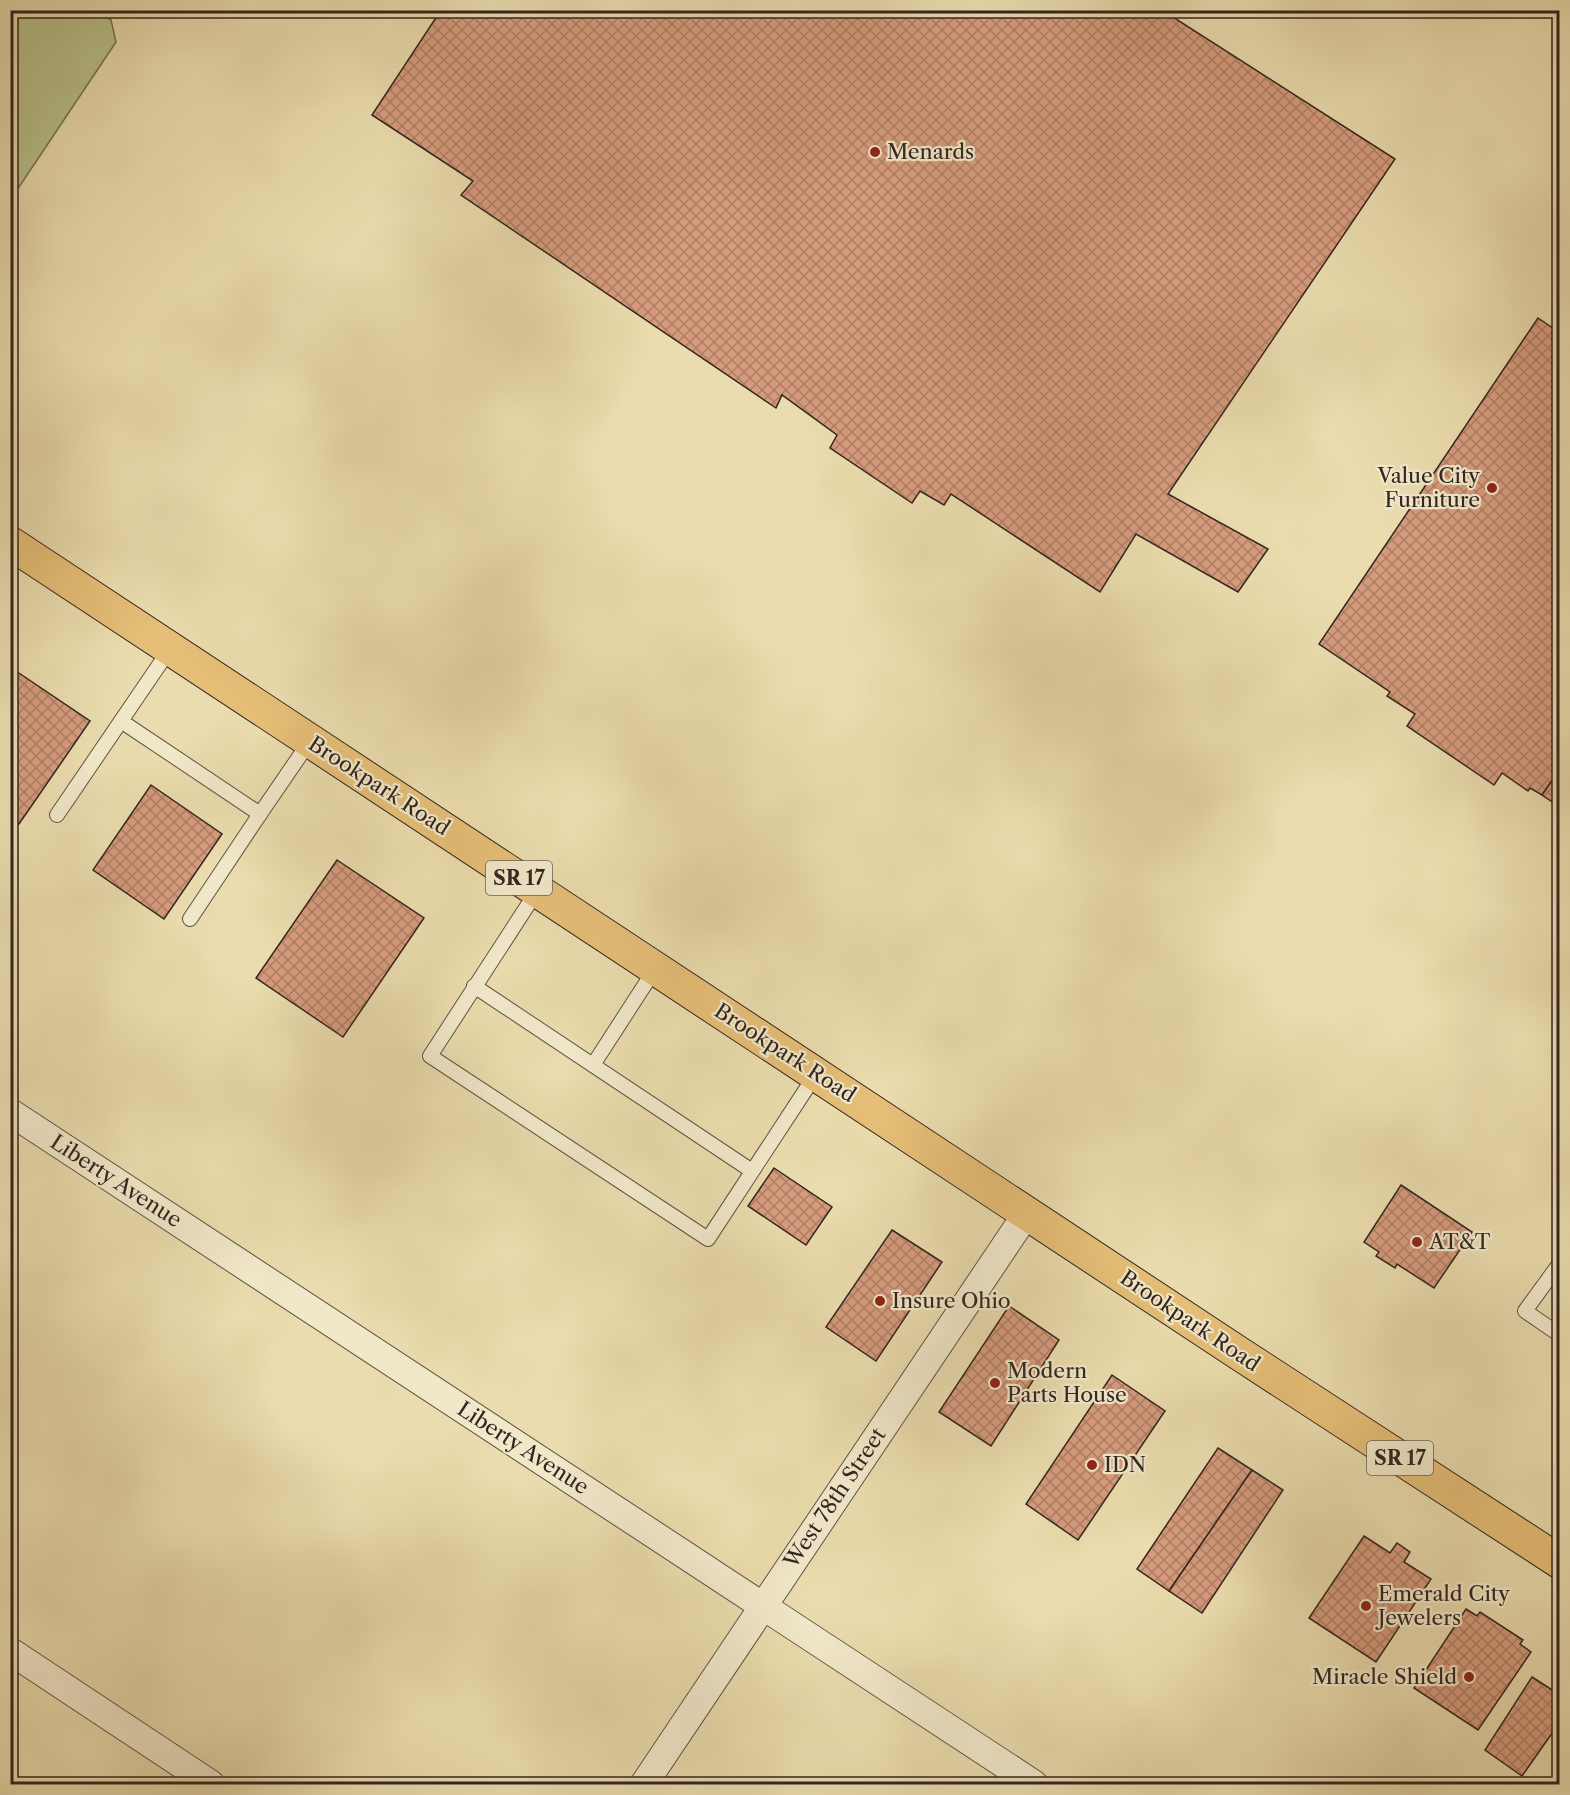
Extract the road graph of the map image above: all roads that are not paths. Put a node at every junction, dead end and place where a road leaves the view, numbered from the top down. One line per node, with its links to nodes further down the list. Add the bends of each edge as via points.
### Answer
1 (10, 543): 2 (main road, Brookpark Road / SR 17)
2 (170, 649): 3 (lane); 4 (main road, Brookpark Road / SR 17)
3 (121, 721): 5 (lane); 6 (lane)
4 (310, 741): 5 (lane); 7 (main road, Brookpark Road / SR 17)
5 (260, 814): 8 (lane)
6 (57, 815)
7 (537, 891): 9 (main road, Brookpark Road / SR 17); 10 (lane)
8 (190, 918)
9 (655, 968): 11 (lane); 12 (main road, Brookpark Road / SR 17)
10 (474, 987): 11 (lane); 14 (lane, via 430,1056 708,1239)
11 (592, 1065): 14 (lane)
12 (816, 1074): 14 (lane); 15 (main road, Brookpark Road / SR 17)
13 (10, 1112): 19 (street, Liberty Avenue)
14 (752, 1171)
15 (1027, 1213): 18 (main road, Brookpark Road / SR 17); 19 (street, West 78th Street)
16 (1560, 1263): 17 (lane, via 1525,1311)
17 (1560, 1335)
18 (1560, 1562)
19 (763, 1605): 22 (street, West 78th Street); 23 (street, Liberty Avenue)
20 (10, 1652): 21 (street)
21 (212, 1785)
22 (644, 1785)
23 (1034, 1785)

